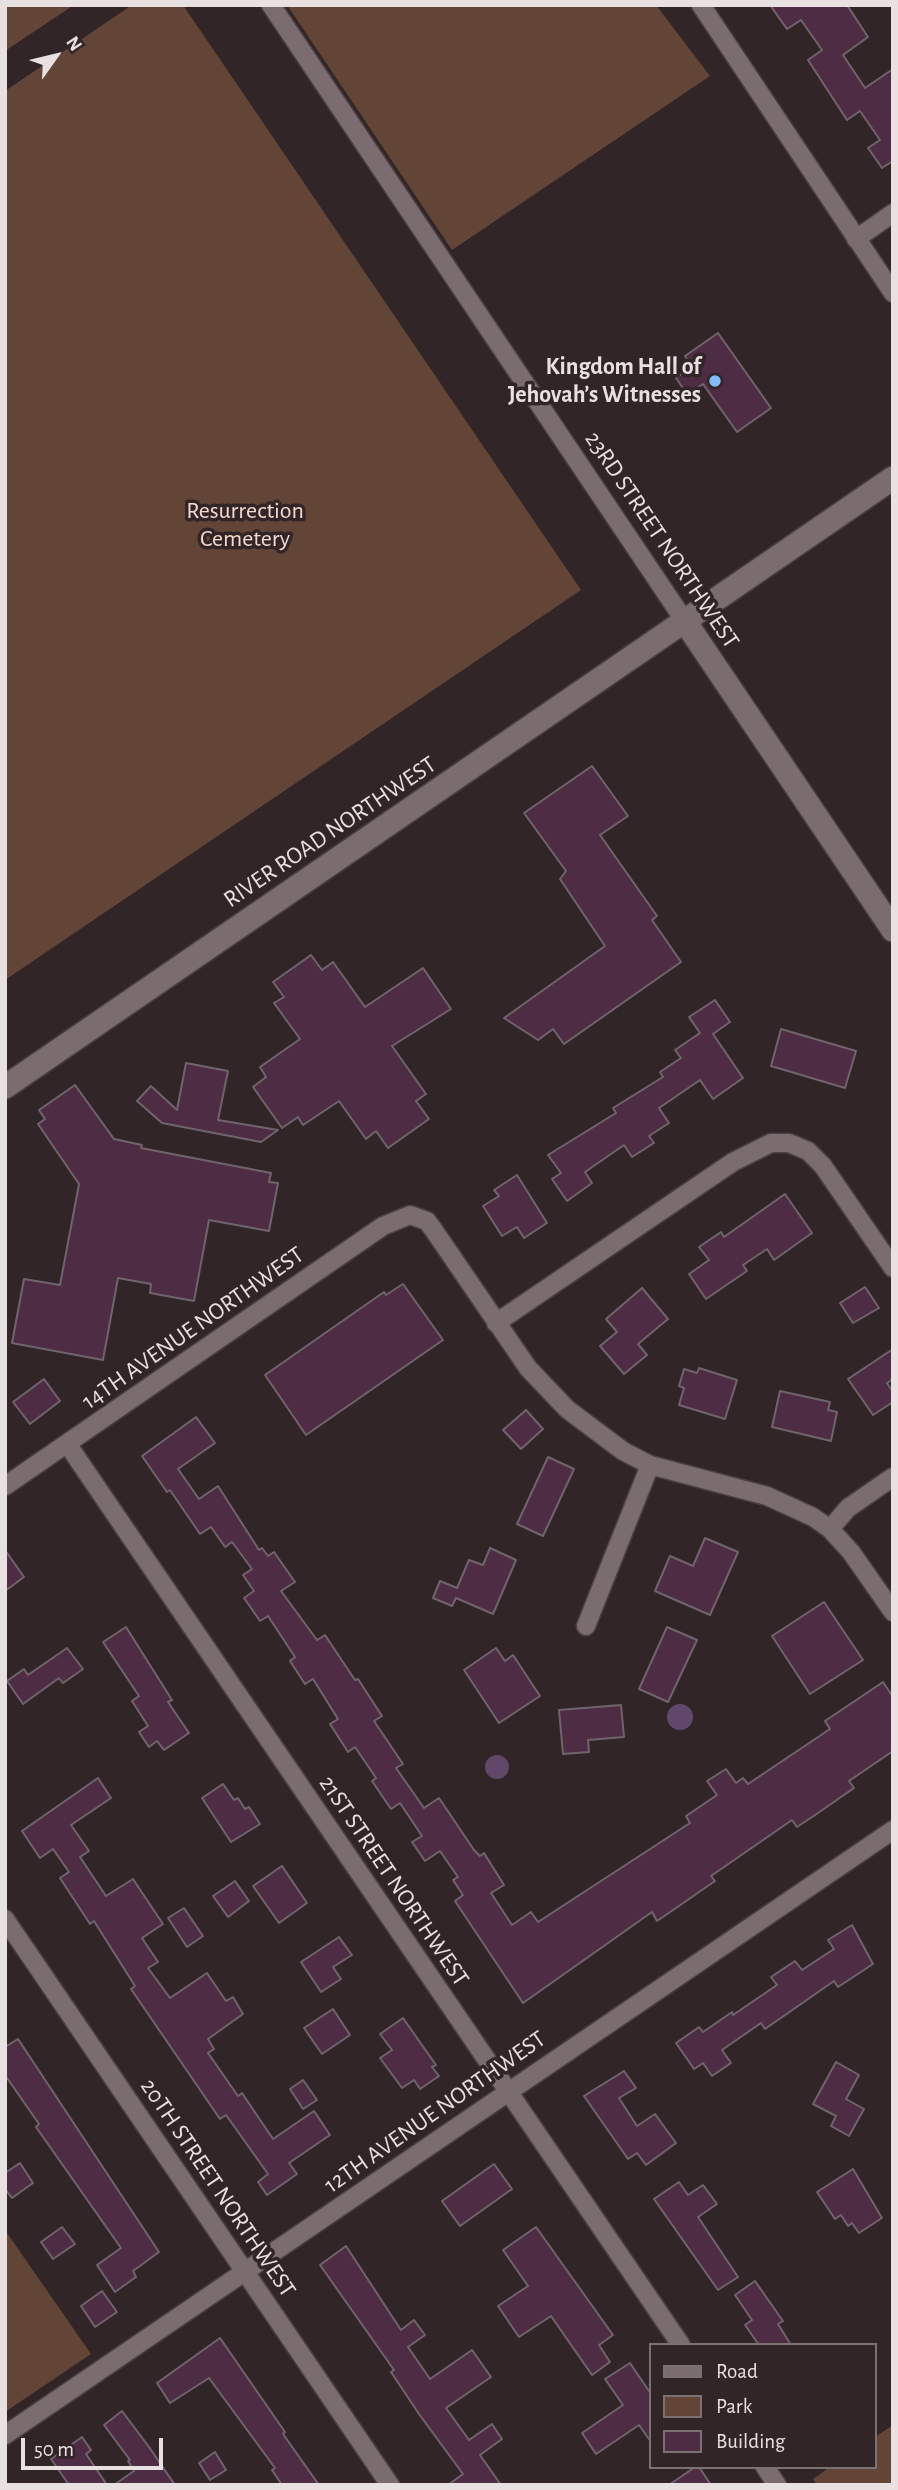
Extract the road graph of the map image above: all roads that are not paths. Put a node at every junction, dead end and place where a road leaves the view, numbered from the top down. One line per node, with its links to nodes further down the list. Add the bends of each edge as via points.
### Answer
1 (271, 5): 7 (street, 23RD STREET NORTHWEST)
2 (701, 5): 4 (street)
3 (893, 213): 4 (street)
4 (856, 239): 5 (street)
5 (893, 293)
6 (893, 478): 7 (street, RIVER ROAD NORTHWEST)
7 (684, 620): 8 (street, 23RD STREET NORTHWEST); 9 (street, RIVER ROAD NORTHWEST)
8 (893, 930)
9 (5, 1087)
10 (893, 1268): 11 (street, via 823,1166 808,1151 789,1143 771,1143 733,1162)
11 (496, 1323): 12 (street, 14TH AVENUE NORTHWEST, via 433,1228 410,1215 383,1226); 13 (street, via 543,1386 567,1409)
12 (68, 1445): 15 (street, 14TH AVENUE NORTHWEST); 21 (street, 21ST STREET NORTHWEST)
13 (650, 1465): 16 (street, via 767,1496 794,1506); 18 (street)
14 (893, 1477): 16 (street, via 848,1508)
15 (5, 1486)
16 (830, 1529): 17 (street)
17 (893, 1612)
18 (586, 1626)
19 (893, 1830): 21 (street, 12TH AVENUE NORTHWEST)
20 (5, 1919): 22 (street, 20TH STREET NORTHWEST)
21 (507, 2091): 22 (street, 12TH AVENUE NORTHWEST); 23 (street, 21ST STREET NORTHWEST)
22 (246, 2272): 24 (street, 12TH AVENUE NORTHWEST); 26 (street, 20TH STREET NORTHWEST)
23 (680, 2343)
24 (5, 2435)
25 (766, 2469): 27 (street)
26 (390, 2485)
27 (777, 2485)

